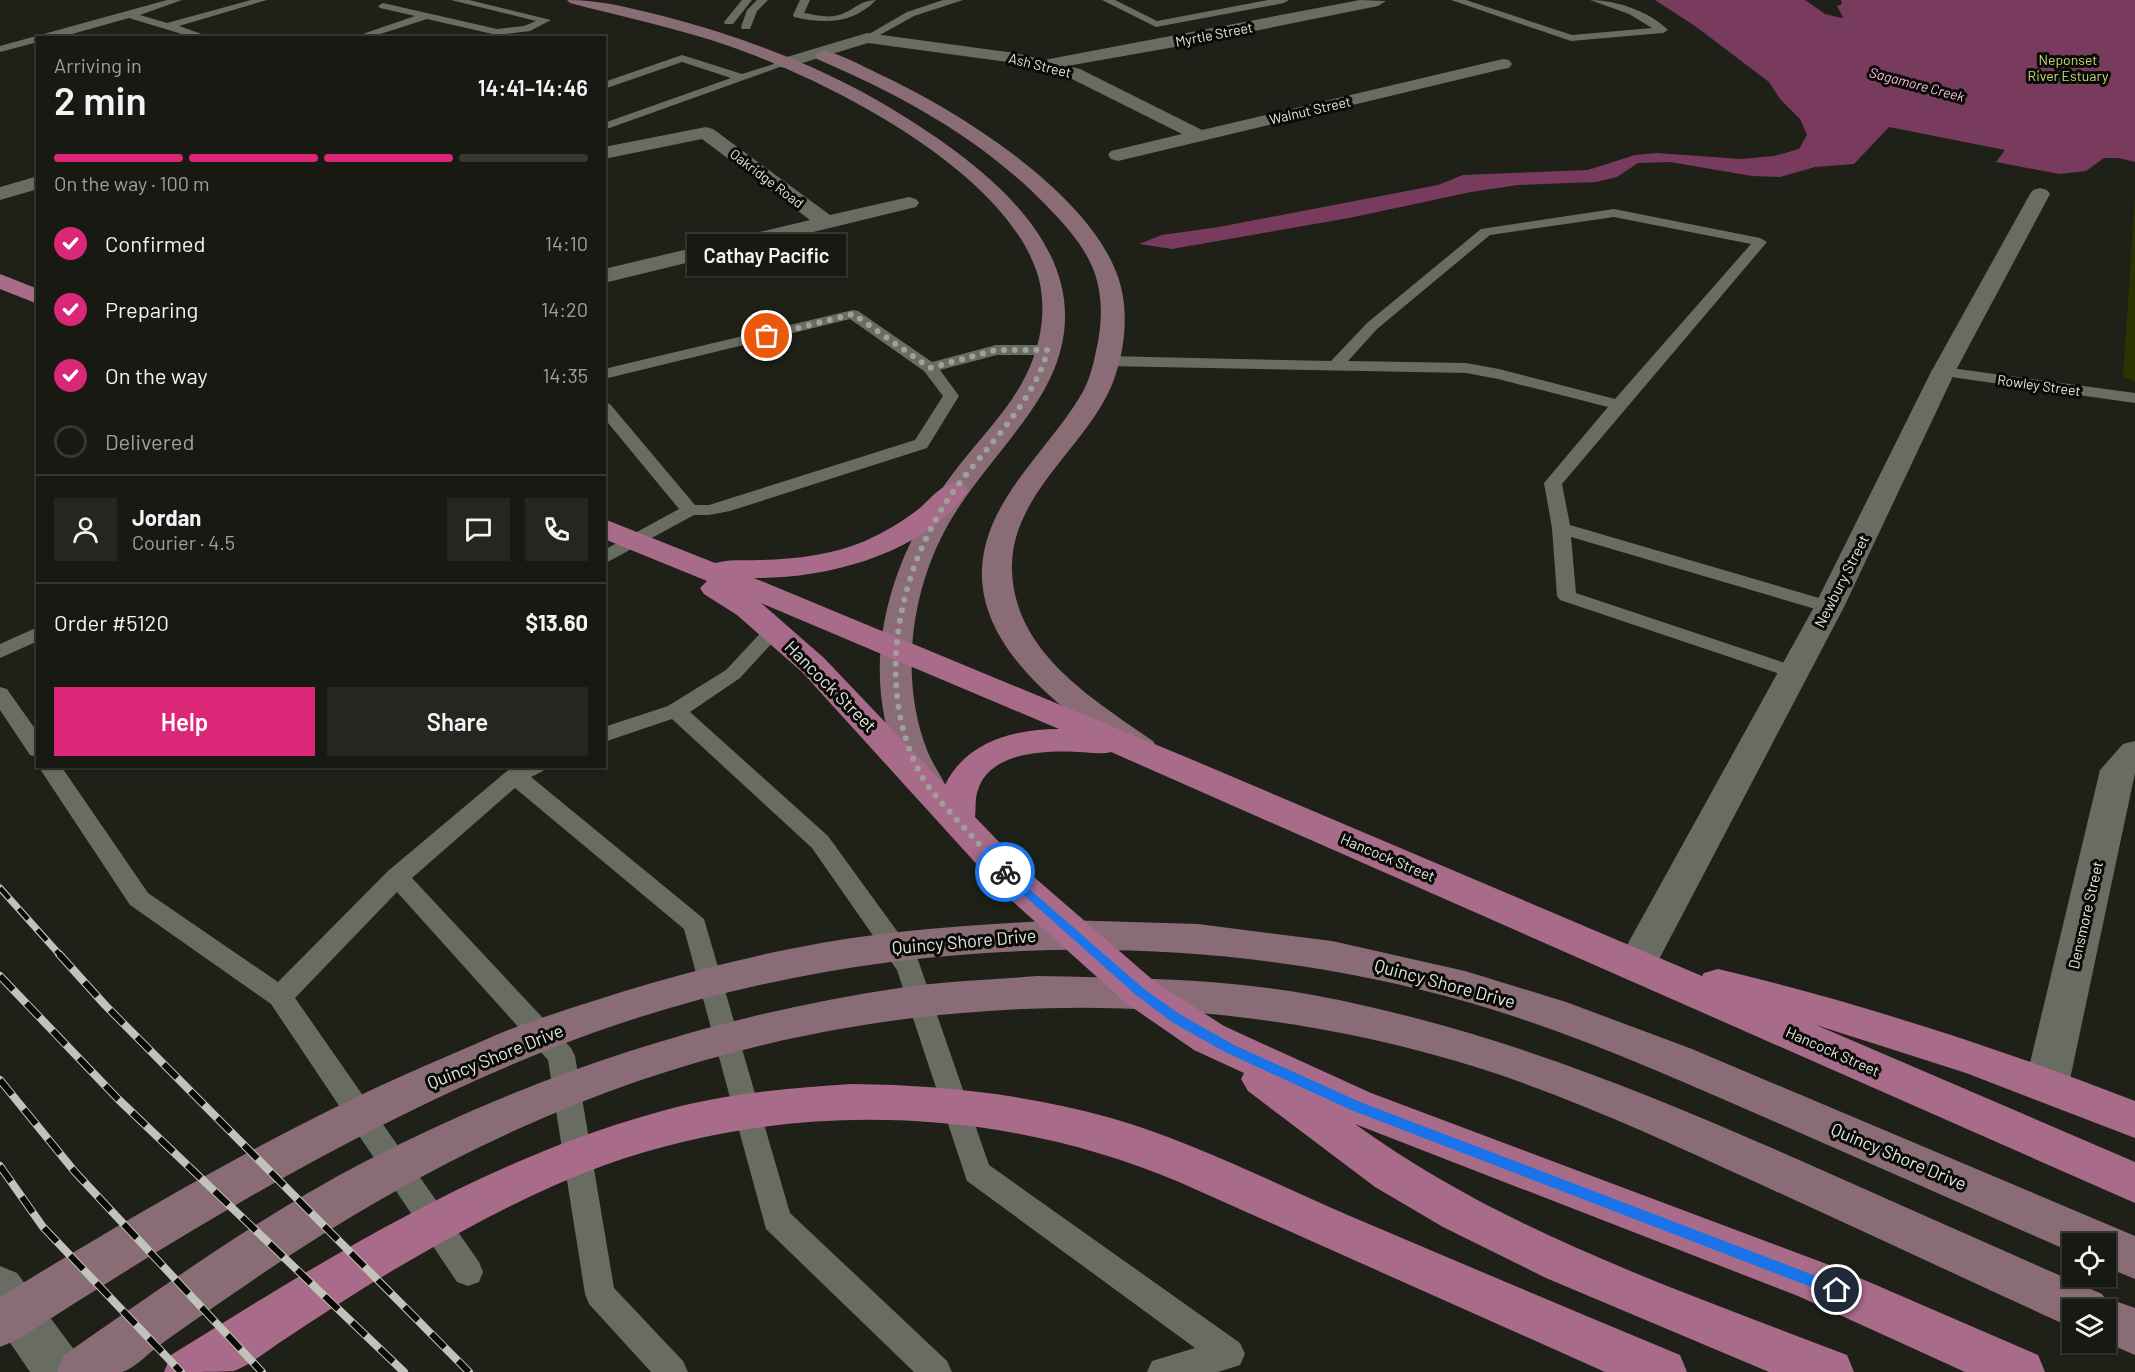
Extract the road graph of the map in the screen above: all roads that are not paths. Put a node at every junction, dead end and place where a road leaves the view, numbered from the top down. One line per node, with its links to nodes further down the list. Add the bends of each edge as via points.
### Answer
1 (177, 0): 16 (lane)
2 (262, 0): 20 (lane)
3 (456, 0): 17 (lane, via 546,20 526,29 497,32)
4 (575, 0): 29 (main road)
5 (747, 0): 19 (lane)
6 (763, 0): 21 (lane, via 753,9)
7 (805, 0): 8 (lane, via 798,15 833,21)
8 (871, 0)
9 (1107, 0): 10 (lane, via 1156,24)
10 (1284, 0)
11 (1456, 0): 12 (lane, via 1571,38 1663,30 1633,12)
12 (1595, 0)
13 (951, 1): 26 (lane, via 903,15)
14 (1378, 1): 30 (street, Myrtle Street)
15 (383, 6): 17 (lane)
16 (129, 15): 20 (lane); 23 (lane)
17 (428, 16): 25 (lane)
18 (712, 17): 19 (main road)
19 (729, 22): 21 (main road)
20 (168, 26): 24 (lane)
21 (746, 27): 22 (main road)
22 (762, 32)
23 (51, 36)
24 (201, 36)
25 (363, 36)
26 (867, 38): 29 (street); 30 (street, Ash Street)
27 (36, 40): 28 (lane)
28 (0, 49)
29 (800, 53): 32 (lane); 46 (main road, via 862,99 914,130 973,175 1010,210 1033,240 1049,278 1054,320); 47 (main road, via 908,94 1014,164 1060,208 1089,241 1110,285 1112,336)
30 (1049, 64): 35 (street, Ash Street, via 1101,85)
31 (1503, 64): 35 (street, Walnut Street)
32 (742, 78): 33 (lane, via 682,58); 34 (lane)
33 (606, 85)
34 (606, 126)
35 (1200, 136): 37 (street, Walnut Street)
36 (606, 153): 42 (street, Oakridge Road, via 706,133)
37 (1118, 155)
38 (36, 183): 39 (street)
39 (0, 194)
40 (2040, 194): 50 (street, Newbury Street)
41 (909, 203): 42 (street)
42 (827, 223): 43 (street)
43 (606, 276)
44 (0, 281): 45 (main road)
45 (36, 296)
46 (1048, 350): 49 (lane, via 996,350); 55 (main road, via 1023,401)
47 (1106, 361): 48 (lane); 72 (main road, via 1094,395 1005,528 997,573 1004,611 1032,661 1077,702)
48 (1336, 365): 53 (lane, via 1466,368); 53 (lane, via 1372,326 1486,232 1614,213 1760,242)
49 (930, 368): 51 (lane, via 853,314); 56 (lane, via 951,396 921,444 724,507)
50 (1943, 372): 52 (lane, Rowley Street); 62 (street, Newbury Street)
51 (606, 374)
52 (2135, 398)
53 (1619, 405): 57 (lane, via 1553,483)
54 (606, 409): 56 (lane)
55 (954, 491): 61 (main road, via 910,530 861,553 780,569); 65 (main road, via 929,531 911,574 903,601)
56 (690, 510): 59 (lane)
57 (1561, 528): 62 (lane); 67 (lane, via 1567,596)
58 (606, 529): 59 (main road, Hancock Street)
59 (636, 541): 60 (lane); 61 (main road, Hancock Street); 63 (main road, Hancock Street, via 748,608)
60 (606, 557)
61 (697, 565): 65 (main road, Hancock Street)
62 (1829, 607): 67 (street, Newbury Street)
63 (774, 630): 69 (lane, via 733,674); 76 (main road, Hancock Street, via 813,665)
64 (36, 634): 66 (lane)
65 (898, 647): 72 (main road, Hancock Street); 76 (main road, via 896,675 903,734 920,774)
66 (0, 652)
67 (1793, 672): 78 (street, Newbury Street)
68 (0, 694): 71 (lane)
69 (676, 711): 70 (lane); 98 (lane, via 820,842 909,967 977,1172 1228,1353)
70 (606, 734)
71 (36, 747)
72 (1144, 752): 76 (main road, via 1081,740 1023,742 980,760 968,772 955,802); 78 (main road, Hancock Street)
73 (2135, 752): 81 (street, Densmore Street, via 2118,770)
74 (50, 768): 79 (lane, via 139,899)
75 (525, 771): 77 (lane); 97 (lane, via 695,925 777,1220)
76 (945, 807): 80 (main road, Hancock Street, via 1014,881 1140,992)
77 (397, 877): 79 (lane); 96 (lane, via 561,1056 600,1294)
78 (1636, 965): 81 (main road, via 1803,1004); 83 (main road, Hancock Street)
79 (280, 997): 87 (lane)
80 (1209, 1038): 100 (main road, via 1365,1156 1456,1210 1584,1271); 101 (main road, Hancock Street, via 1356,1106 1815,1281)
81 (2047, 1084): 82 (main road)
82 (2135, 1120)
83 (2135, 1183)
84 (2078, 1233): 91 (main road, Quincy Shore Drive, via 1631,1041 1467,987 1362,961 1259,945 1156,935 1043,934 896,946 790,963 684,989 576,1023 412,1090 293,1151 213,1194)
85 (2116, 1249): 86 (main road, Quincy Shore Drive)
86 (2135, 1258)
87 (468, 1272)
88 (0, 1288): 93 (street)
89 (2062, 1300): 94 (main road, via 1610,1097 1451,1043 1352,1018 1253,1001 1153,992 1056,990 945,997 812,1018 699,1045 596,1079 491,1122 373,1180 216,1277)
90 (2116, 1323): 92 (main road)
91 (0, 1324)
92 (2135, 1332)
93 (60, 1372)
94 (82, 1372)
95 (189, 1372): 99 (main road, via 359,1265 480,1199 591,1151 693,1120 855,1101 964,1106 1065,1124 1117,1139)
96 (672, 1372)
97 (936, 1372)
98 (1163, 1372)
99 (1662, 1372)
100 (1828, 1372)
101 (2020, 1372)

